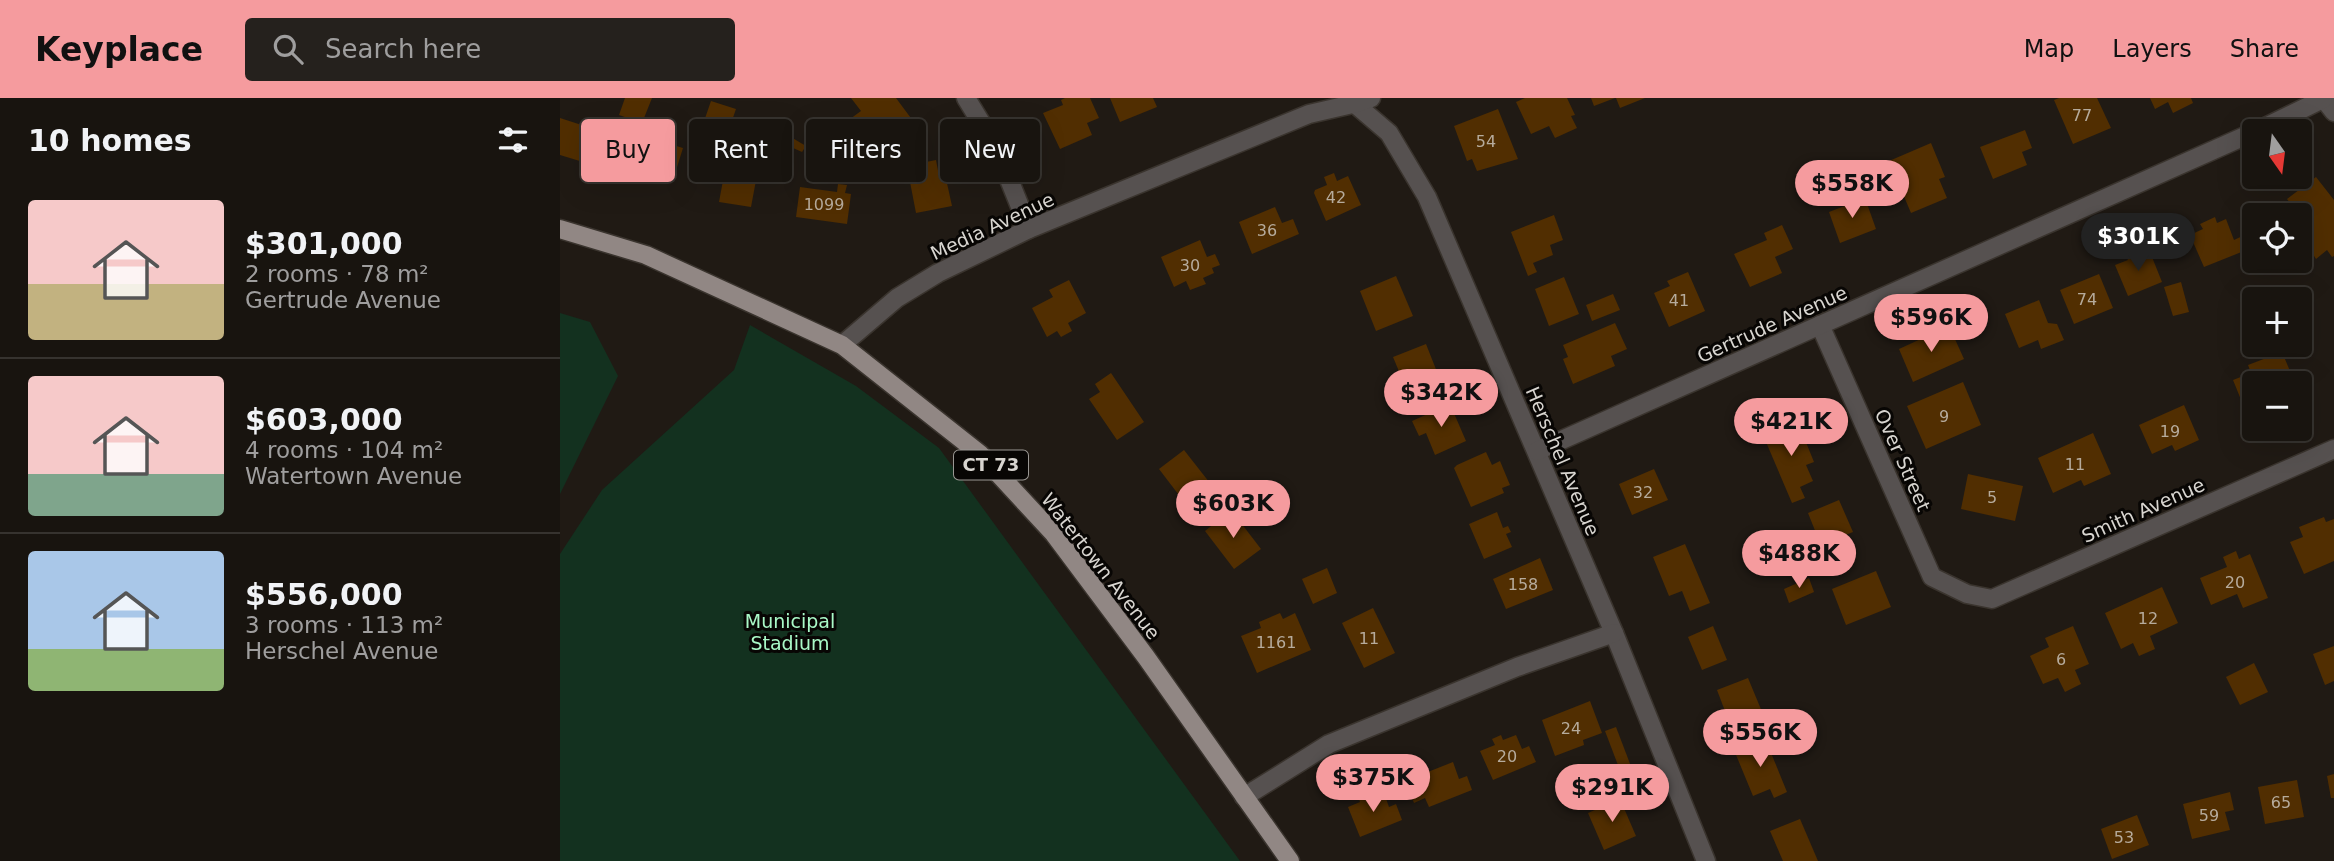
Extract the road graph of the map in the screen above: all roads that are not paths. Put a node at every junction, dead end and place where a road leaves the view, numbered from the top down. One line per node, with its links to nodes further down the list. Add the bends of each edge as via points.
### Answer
1 (966, 98): 8 (street, via 996,147)
2 (2323, 98): 4 (street); 5 (street, Gertrude Avenue)
3 (1359, 100): 8 (street, Media Avenue, via 1309,114); 12 (street, Herschel Avenue, via 1389,134 1427,197)
4 (2334, 113)
5 (2281, 119)
6 (2242, 138): 9 (street, Gertrude Avenue)
7 (560, 229): 10 (main road, Watertown Avenue / CT 73, via 646,255)
8 (1029, 229): 10 (street, Media Avenue, via 938,273 897,299)
9 (1820, 325): 12 (street, Gertrude Avenue); 13 (street, Over Street, via 1933,577)
10 (842, 345): 15 (main road, Watertown Avenue / CT 73, via 980,454 1054,534)
11 (2334, 449): 13 (street, Smith Avenue, via 1992,599)
12 (1537, 451): 14 (street, Herschel Avenue)
13 (1966, 594)
14 (1614, 633): 15 (street, via 1517,667 1329,744); 17 (street, Herschel Avenue)
15 (1244, 797): 16 (main road, Watertown Avenue / CT 73)
16 (1290, 861)
17 (1706, 861)

